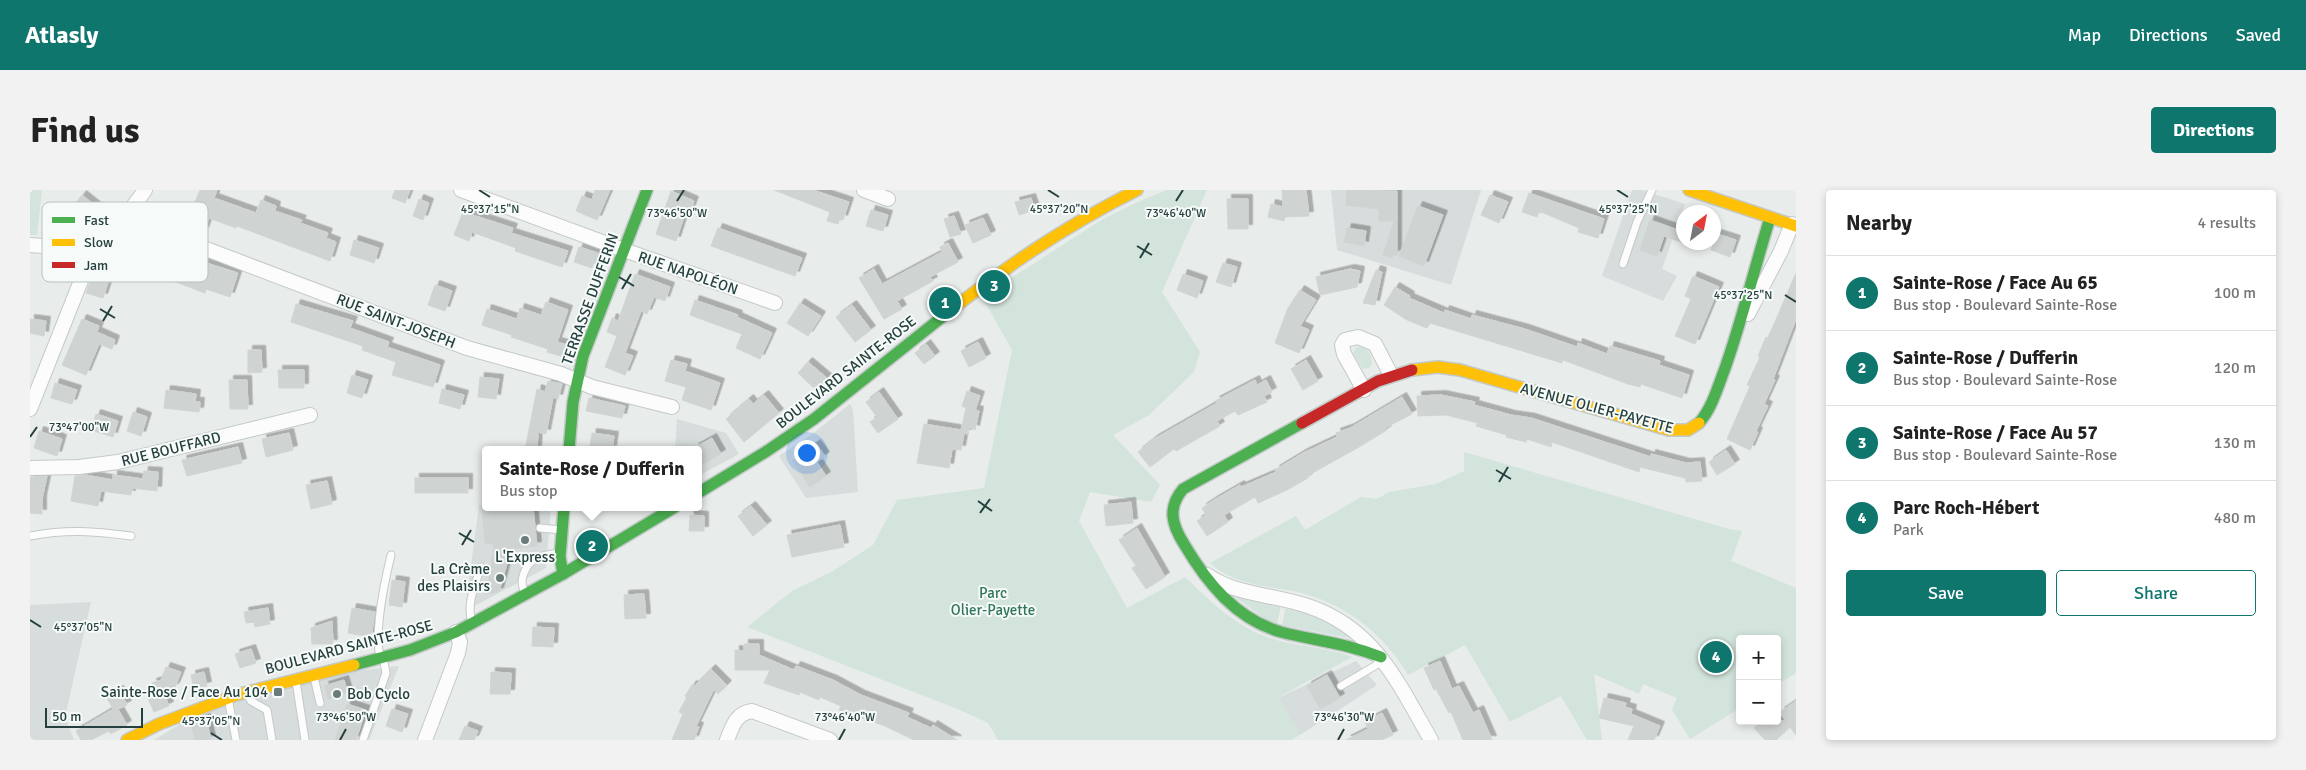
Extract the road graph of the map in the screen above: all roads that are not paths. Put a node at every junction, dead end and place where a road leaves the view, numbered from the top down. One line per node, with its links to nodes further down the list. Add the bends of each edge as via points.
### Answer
1 (145, 190): 9 (street)
2 (461, 190): 13 (street, RUE NAPOLÉON)
3 (647, 190): 13 (street, TERRASSE DUFFERIN)
4 (864, 190): 8 (street)
5 (1137, 190): 26 (street, BOULEVARD SAINTE-ROSE, via 1097,210 1000,271 814,419)
6 (1652, 190): 14 (lane)
7 (1689, 190): 10 (street)
8 (888, 199)
9 (137, 202)
10 (1770, 218): 11 (street); 17 (street, AVENUE OLIER-PAYETTE)
11 (1794, 225): 17 (street, AVENUE OLIER-PAYETTE)
12 (208, 249): 19 (street, RUE SAINT-JOSEPH, via 442,340)
13 (624, 250): 16 (street, RUE NAPOLÉON); 19 (street, TERRASSE DUFFERIN)
14 (1622, 264)
15 (79, 282): 21 (street)
16 (775, 303)
17 (1740, 327): 18 (street, AVENUE OLIER-PAYETTE, via 1708,410 1702,421 1688,430 1660,427 1451,368 1420,367)
18 (1391, 375): 20 (street, AVENUE OLIER-PAYETTE); 20 (street, via 1372,342 1358,337 1345,340 1342,345 1344,354)
19 (577, 380): 22 (street, RUE SAINT-JOSEPH, via 592,387); 24 (street, TERRASSE DUFFERIN)
20 (1364, 390): 36 (street, AVENUE OLIER-PAYETTE, via 1183,489 1172,505 1170,518)
21 (31, 406)
22 (672, 407)
23 (310, 415): 25 (street, RUE BOUFFARD, via 118,462)
24 (569, 446)
25 (30, 468)
26 (702, 490)
27 (564, 511): 30 (street)
28 (668, 511): 37 (street, BOULEVARD SAINTE-ROSE)
29 (540, 528): 30 (lane)
30 (562, 530): 33 (street)
31 (30, 536): 32 (lane, via 83,530)
32 (131, 536)
33 (560, 553): 37 (street); 38 (lane, via 532,562 521,583)
34 (391, 555): 41 (lane, via 378,644)
35 (481, 567): 39 (lane, via 469,607)
36 (1198, 567): 42 (street, AVENUE OLIER-PAYETTE, via 1227,586 1308,606 1335,617 1363,637); 42 (street, AVENUE OLIER-PAYETTE, via 1220,597 1259,623 1288,633 1348,645)
37 (563, 574): 38 (street, BOULEVARD SAINTE-ROSE)
38 (526, 595): 39 (street, BOULEVARD SAINTE-ROSE)
39 (473, 624): 40 (street, BOULEVARD SAINTE-ROSE)
40 (456, 632): 41 (street, BOULEVARD SAINTE-ROSE); 54 (street, via 460,642 458,653)
41 (382, 657): 43 (street, BOULEVARD SAINTE-ROSE); 53 (lane, via 386,673)
42 (1382, 659): 45 (lane); 57 (street, AVENUE OLIER-PAYETTE)
43 (313, 674): 44 (street, BOULEVARD SAINTE-ROSE); 48 (lane)
44 (295, 678): 46 (street, BOULEVARD SAINTE-ROSE); 52 (lane)
45 (1341, 686)
46 (246, 692): 47 (street, BOULEVARD SAINTE-ROSE); 51 (lane, via 251,701 267,710)
47 (228, 698): 49 (street, BOULEVARD SAINTE-ROSE); 50 (lane)
48 (320, 703)
49 (127, 740)
50 (236, 740)
51 (272, 740)
52 (305, 740)
53 (363, 740)
54 (425, 740)
55 (727, 740): 56 (street, via 738,718 752,711)
56 (830, 740)
57 (1431, 740)

